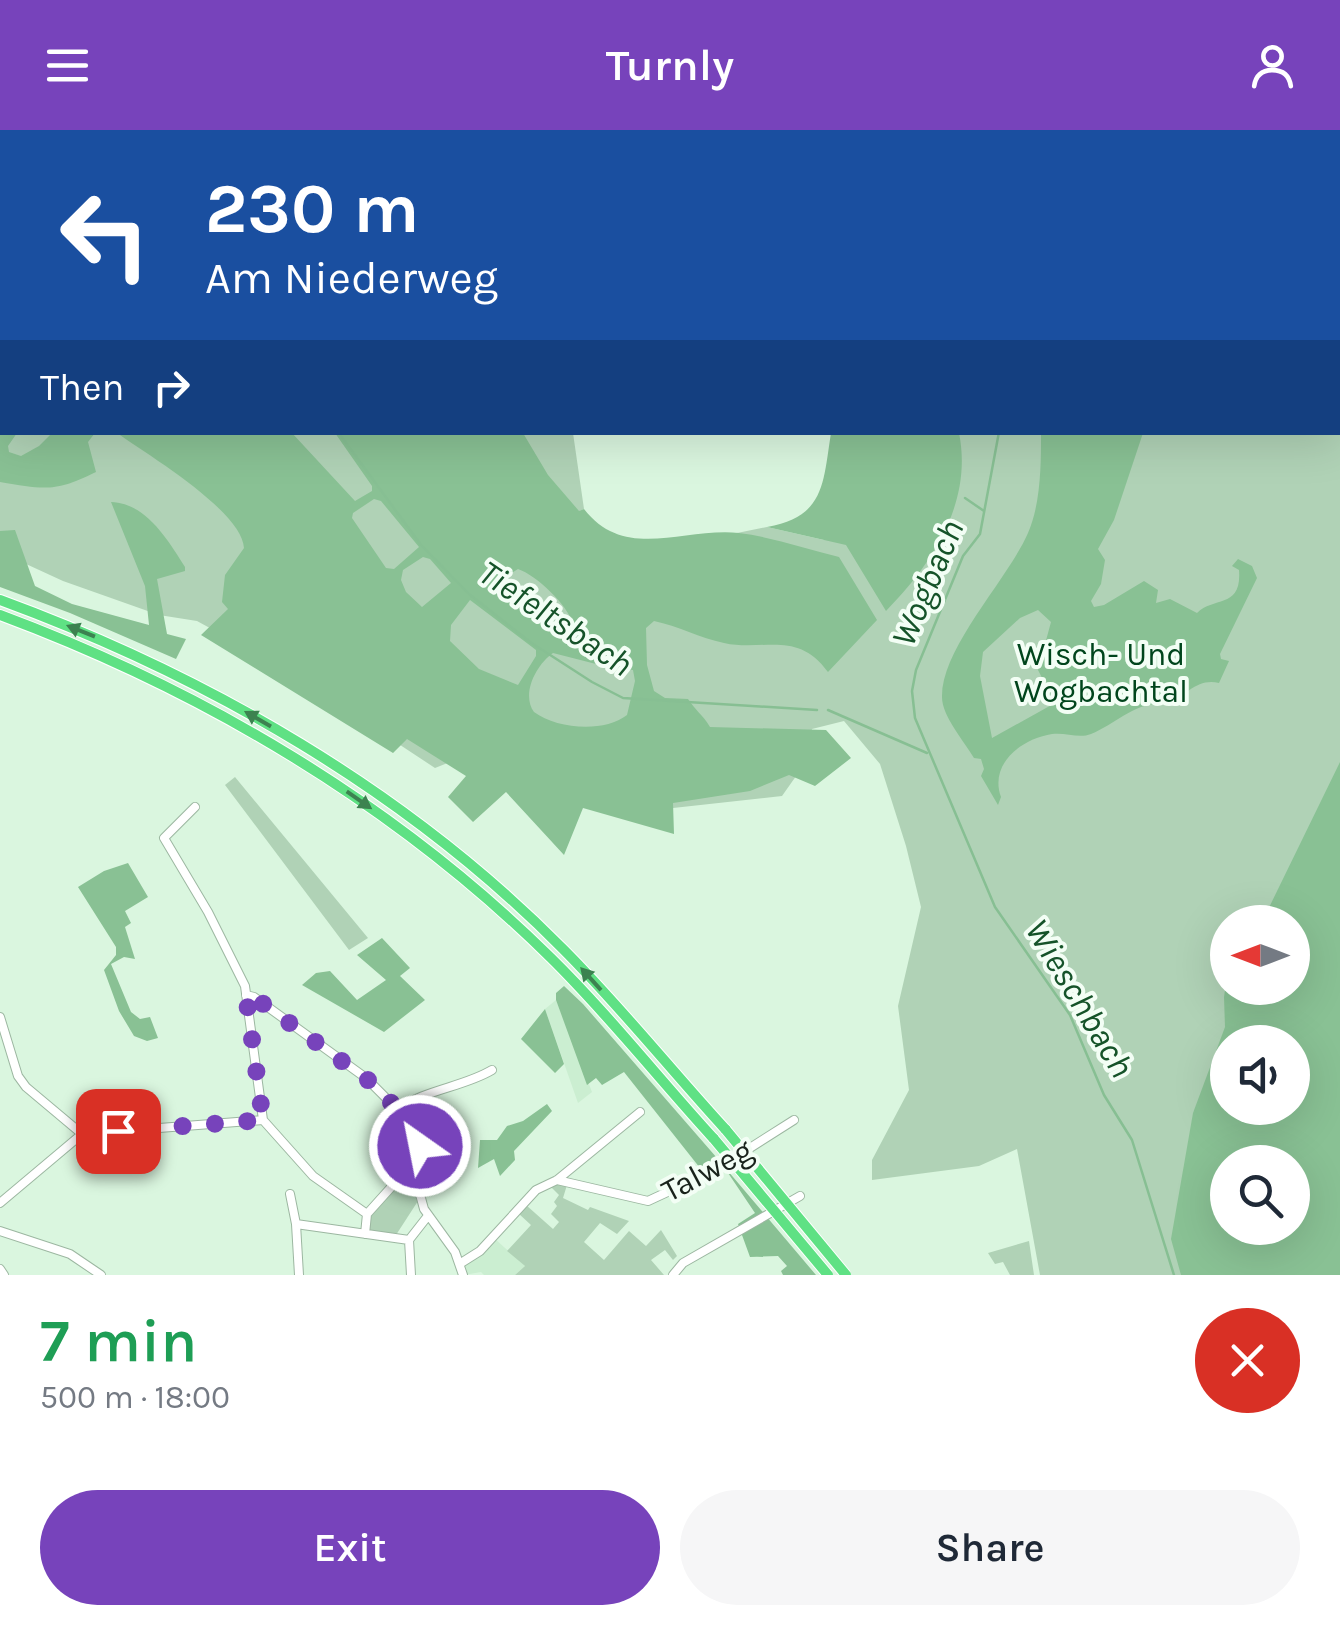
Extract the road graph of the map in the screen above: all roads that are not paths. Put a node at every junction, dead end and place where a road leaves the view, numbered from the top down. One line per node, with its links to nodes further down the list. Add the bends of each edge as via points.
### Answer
1 (0, 600): 30 (highway, one-way to 1, bridge, via 564,950 463,860 284,734 160,666)
2 (0, 615): 29 (highway, one-way to 29, bridge, via 230,719 338,785 454,871 612,1020)
3 (196, 807): 4 (street, via 164,838 236,965)
4 (246, 995): 7 (street, via 372,1083); 9 (street)
5 (1, 1021): 11 (street, via 18,1076)
6 (492, 1070): 7 (street)
7 (398, 1110): 13 (street, via 420,1146)
8 (640, 1112): 12 (street)
9 (263, 1120): 11 (street); 17 (street, via 313,1176)
10 (794, 1120): 12 (street, Talweg, via 648,1201)
11 (82, 1134): 16 (street)
12 (557, 1180): 23 (street, via 536,1190)
13 (418, 1187): 17 (street, via 398,1182); 18 (street)
14 (290, 1194): 19 (street)
15 (800, 1196): 28 (street)
16 (0, 1203)
17 (367, 1214): 21 (street)
18 (427, 1217): 22 (street); 23 (street)
19 (296, 1224): 21 (street); 25 (street)
20 (0, 1232): 24 (street, via 70,1254)
21 (365, 1234): 22 (street)
22 (408, 1240): 26 (street)
23 (460, 1264): 27 (street)
24 (101, 1275)
25 (299, 1275)
26 (411, 1275)
27 (463, 1275)
28 (672, 1275)
29 (828, 1275)
30 (846, 1275)

